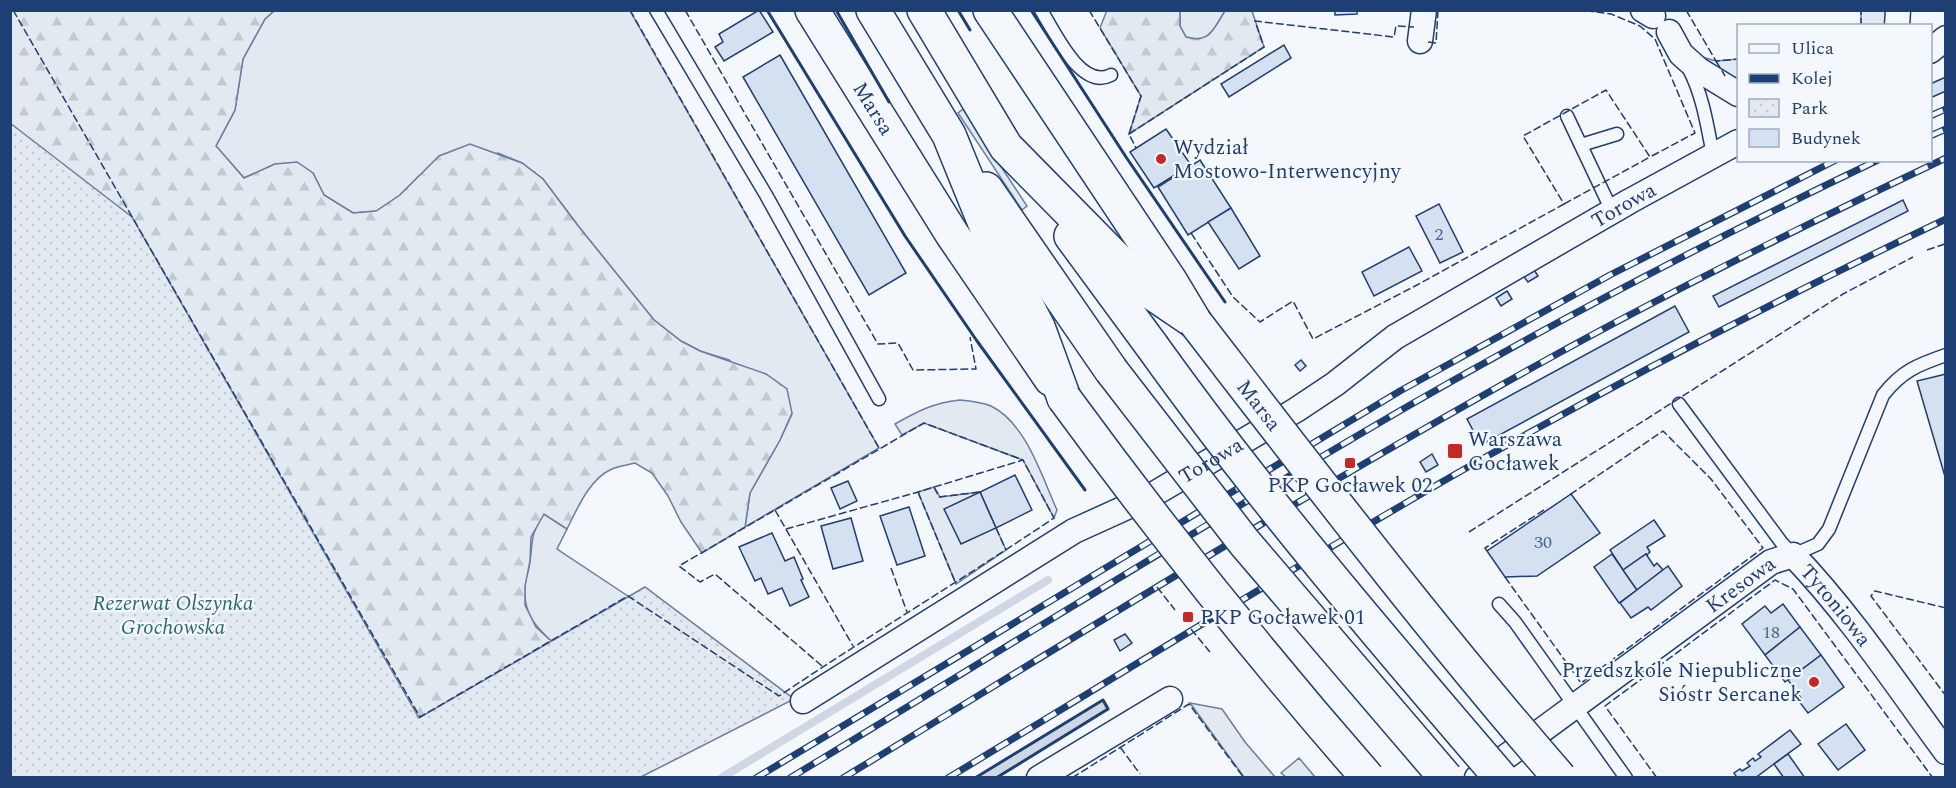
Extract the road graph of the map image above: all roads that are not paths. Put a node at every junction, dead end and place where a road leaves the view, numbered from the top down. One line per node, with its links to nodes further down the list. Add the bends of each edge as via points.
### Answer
1 (656, 10): 26 (lane, via 766,195)
2 (812, 10): 25 (main road, Marsa, via 952,234)
3 (873, 10): 17 (main road)
4 (924, 10): 20 (main road)
5 (990, 10): 23 (main road, Marsa)
6 (1041, 10): 13 (lane, via 1082,71 1094,77)
7 (1424, 10): 10 (street)
8 (1655, 20): 12 (street)
9 (1946, 38): 11 (street)
10 (1420, 41)
11 (1932, 49)
12 (1681, 54): 14 (street, via 1712,80); 21 (lane, via 1696,82)
13 (1111, 75)
14 (1737, 93)
15 (1567, 116): 19 (lane)
16 (1617, 134): 19 (lane)
17 (949, 135): 25 (main road, via 988,231 1038,327); 36 (main road, bridge, via 1110,370 1244,542)
18 (1737, 143): 21 (street, Torowa)
19 (1581, 145): 22 (lane)
20 (1006, 147): 23 (main road, via 1145,288); 38 (main road, bridge, via 1269,503)
21 (1713, 155): 22 (street, Torowa)
22 (1612, 211): 31 (street, Torowa, via 1395,337 1296,410 1149,497 1074,531)
23 (1195, 322): 39 (main road, Marsa, bridge, via 1328,495)
24 (1946, 355): 28 (lane, Kresowa, via 1913,367 1882,395 1829,530 1818,544)
25 (1064, 398): 35 (main road, Marsa, bridge, via 1242,629)
26 (879, 399)
27 (1679, 404): 28 (lane, Tytoniowa)
28 (1793, 555): 32 (street, Kresowa, via 1771,562); 33 (street, Tytoniowa, via 1863,640)
29 (1499, 604): 32 (lane)
30 (1170, 699): 34 (street)
31 (803, 701)
32 (1574, 708): 37 (street, Kresowa); 40 (lane)
33 (1946, 752)
34 (1039, 777)
35 (1368, 777)
36 (1446, 777)
37 (1477, 777)
38 (1501, 777)
39 (1560, 777)
40 (1626, 777)

